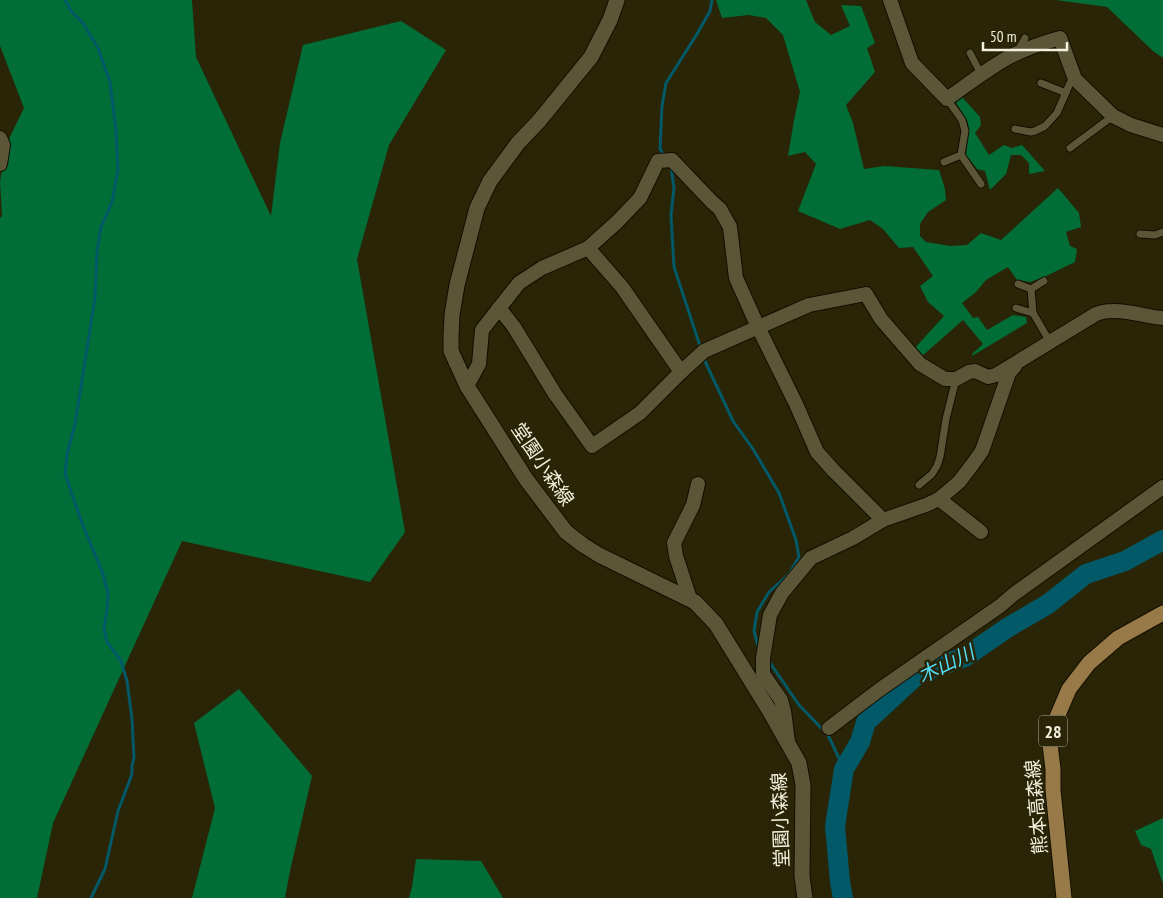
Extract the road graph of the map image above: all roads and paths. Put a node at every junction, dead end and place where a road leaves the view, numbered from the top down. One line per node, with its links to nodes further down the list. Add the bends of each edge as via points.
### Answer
1 (617, 0): 35 (main road, 堂園小森線, via 591,57 490,181 477,208 457,285 451,329 451,351)
2 (890, 0): 10 (street, via 912,63)
3 (1025, 38): 5 (lane)
4 (970, 53): 6 (lane)
5 (1017, 54): 6 (street); 7 (street, via 1060,38)
6 (981, 74): 10 (street)
7 (1074, 79): 9 (lane); 11 (street)
8 (1041, 83): 9 (lane)
9 (1066, 92): 12 (lane, via 1057,113 1044,126 1035,132)
10 (947, 99): 16 (lane, via 962,120 965,131)
11 (1112, 116): 13 (street, via 1131,126); 15 (lane)
12 (1015, 129)
13 (1163, 135)
14 (0, 138): 18 (street, via 3,145)
15 (1070, 148)
16 (960, 155): 17 (lane); 19 (lane)
17 (944, 162)
18 (0, 164)
19 (981, 184)
20 (1163, 232): 21 (lane)
21 (1140, 234)
22 (588, 248): 26 (street, via 542,268 519,283); 30 (street, via 640,198 658,161 672,160 720,210 730,227 736,278); 33 (street, via 622,287)
23 (1044, 281): 25 (lane)
24 (1018, 284): 25 (lane)
25 (1031, 289): 28 (lane)
26 (499, 308): 33 (street, via 592,446 640,413); 35 (street, via 482,330 479,364)
27 (1016, 308): 28 (lane)
28 (1033, 314): 31 (lane)
29 (1163, 318): 31 (street, via 1110,311 1096,314)
30 (758, 327): 33 (street, via 704,351); 34 (street, via 809,305 866,294 881,319 920,364 944,378); 40 (street, via 817,452)
31 (1050, 342): 32 (street)
32 (1016, 364): 34 (street, via 988,377 976,371); 39 (street, via 1009,373 982,451 959,482)
33 (681, 372)
34 (956, 378): 37 (lane, via 937,466)
35 (467, 386): 42 (main road, 堂園小森線, via 526,479 566,532 599,555)
36 (698, 484): 42 (street, via 674,543)
37 (918, 485)
38 (1163, 487): 44 (street)
39 (938, 499): 40 (street); 41 (street)
40 (884, 520): 45 (street, via 811,558 782,593 770,615 762,674 781,700)
41 (980, 532)
42 (690, 599): 45 (main road, 堂園小森線, via 716,624)
43 (1163, 612): 47 (main road, 熊本高森線 / 28, via 1118,638 1089,663 1069,689 1057,717 1050,744)
44 (829, 728)
45 (788, 742): 46 (main road, 堂園小森線, via 799,763 803,785 802,876)
46 (806, 898)
47 (1064, 898)

